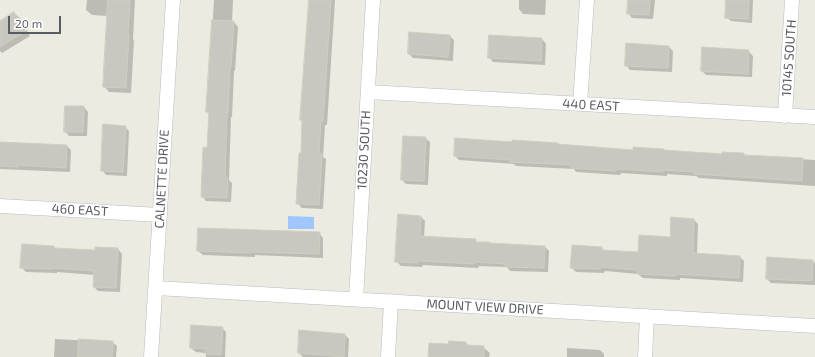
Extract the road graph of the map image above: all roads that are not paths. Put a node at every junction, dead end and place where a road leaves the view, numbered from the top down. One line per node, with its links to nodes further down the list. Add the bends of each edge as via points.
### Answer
1 (173, 0): 10 (street, CALNETTE DRIVE)
2 (373, 0): 5 (street, 10230 SOUTH)
3 (587, 0): 6 (street)
4 (792, 0): 7 (street, 10145 SOUTH)
5 (368, 92): 6 (street, 440 EAST); 12 (street, 10230 SOUTH)
6 (580, 104): 7 (street, 440 EAST)
7 (785, 116): 8 (street, 440 EAST)
8 (815, 117)
9 (0, 206): 10 (street, 460 EAST)
10 (160, 215): 11 (street, CALNETTE DRIVE)
11 (156, 288): 12 (street, MOUNT VIEW DRIVE); 16 (street, CALNETTE DRIVE)
12 (356, 299): 13 (street, MOUNT VIEW DRIVE)
13 (391, 302): 14 (street, MOUNT VIEW DRIVE); 17 (street)
14 (647, 316): 15 (street, MOUNT VIEW DRIVE); 18 (street)
15 (815, 326)
16 (152, 357)
17 (388, 357)
18 (645, 357)

